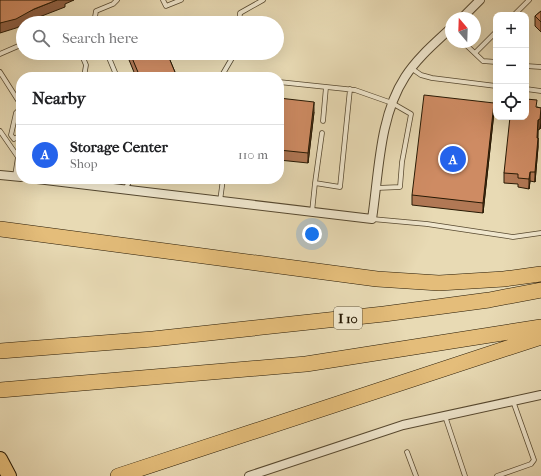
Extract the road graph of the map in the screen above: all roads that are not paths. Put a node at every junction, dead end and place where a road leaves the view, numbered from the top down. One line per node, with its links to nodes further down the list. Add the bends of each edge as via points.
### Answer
1 (117, 0): 9 (lane, via 96,11)
2 (163, 0): 3 (lane, via 166,6)
3 (181, 0)
4 (263, 0): 10 (lane, via 240,13)
5 (480, 0): 7 (street)
6 (529, 0): 8 (lane)
7 (468, 12)
8 (517, 12)
9 (95, 16)
10 (240, 16)
11 (445, 34): 23 (street)
12 (493, 35): 15 (lane)
13 (16, 47): 16 (lane)
14 (470, 48): 15 (lane)
15 (475, 53): 20 (lane, via 483,61)
16 (0, 54)
17 (84, 60): 25 (lane)
18 (110, 60): 26 (lane)
19 (231, 60): 27 (lane)
20 (493, 62)
21 (529, 66): 22 (lane)
22 (541, 67)
23 (411, 68): 29 (lane, via 421,75 432,78); 35 (street)
24 (0, 72): 34 (lane)
25 (85, 72)
26 (115, 72)
27 (224, 72)
28 (284, 83): 30 (lane)
29 (493, 86)
30 (326, 87): 31 (lane); 37 (lane)
31 (350, 89): 35 (lane); 46 (lane, via 340,187)
32 (529, 89): 33 (lane)
33 (541, 91)
34 (16, 99)
35 (392, 103): 50 (street, via 386,125); 50 (lane, via 411,114 400,187)
36 (16, 113): 41 (lane, via 11,135)
37 (323, 121)
38 (0, 131): 40 (lane)
39 (322, 133): 46 (lane)
40 (1, 136): 42 (lane)
41 (14, 139): 42 (lane)
42 (10, 147): 43 (lane)
43 (15, 154)
44 (0, 175): 45 (street)
45 (16, 177)
46 (315, 183): 53 (lane)
47 (77, 184): 51 (street)
48 (128, 184): 51 (lane)
49 (222, 184): 52 (lane)
50 (377, 188): 54 (street)
51 (125, 190): 52 (street)
52 (220, 201): 53 (street)
53 (312, 212): 54 (street)
54 (372, 219): 56 (lane, via 427,224 513,237)
55 (0, 229): 57 (highway, via 377,279 439,283)
56 (541, 233)
57 (541, 274)
58 (541, 290): 61 (highway, I 10, via 489,300 384,314 153,339)
59 (541, 327): 62 (highway, via 306,364)
60 (541, 337): 69 (highway)
61 (0, 351)
62 (0, 390)
63 (541, 395): 64 (street)
64 (513, 401): 65 (street); 73 (lane, via 534,460 531,464)
65 (445, 416): 70 (street, via 403,425); 72 (lane)
66 (407, 452): 71 (lane)
67 (0, 459): 68 (highway)
68 (9, 476)
69 (118, 476)
70 (249, 476)
71 (416, 476)
72 (465, 476)
73 (496, 476)

